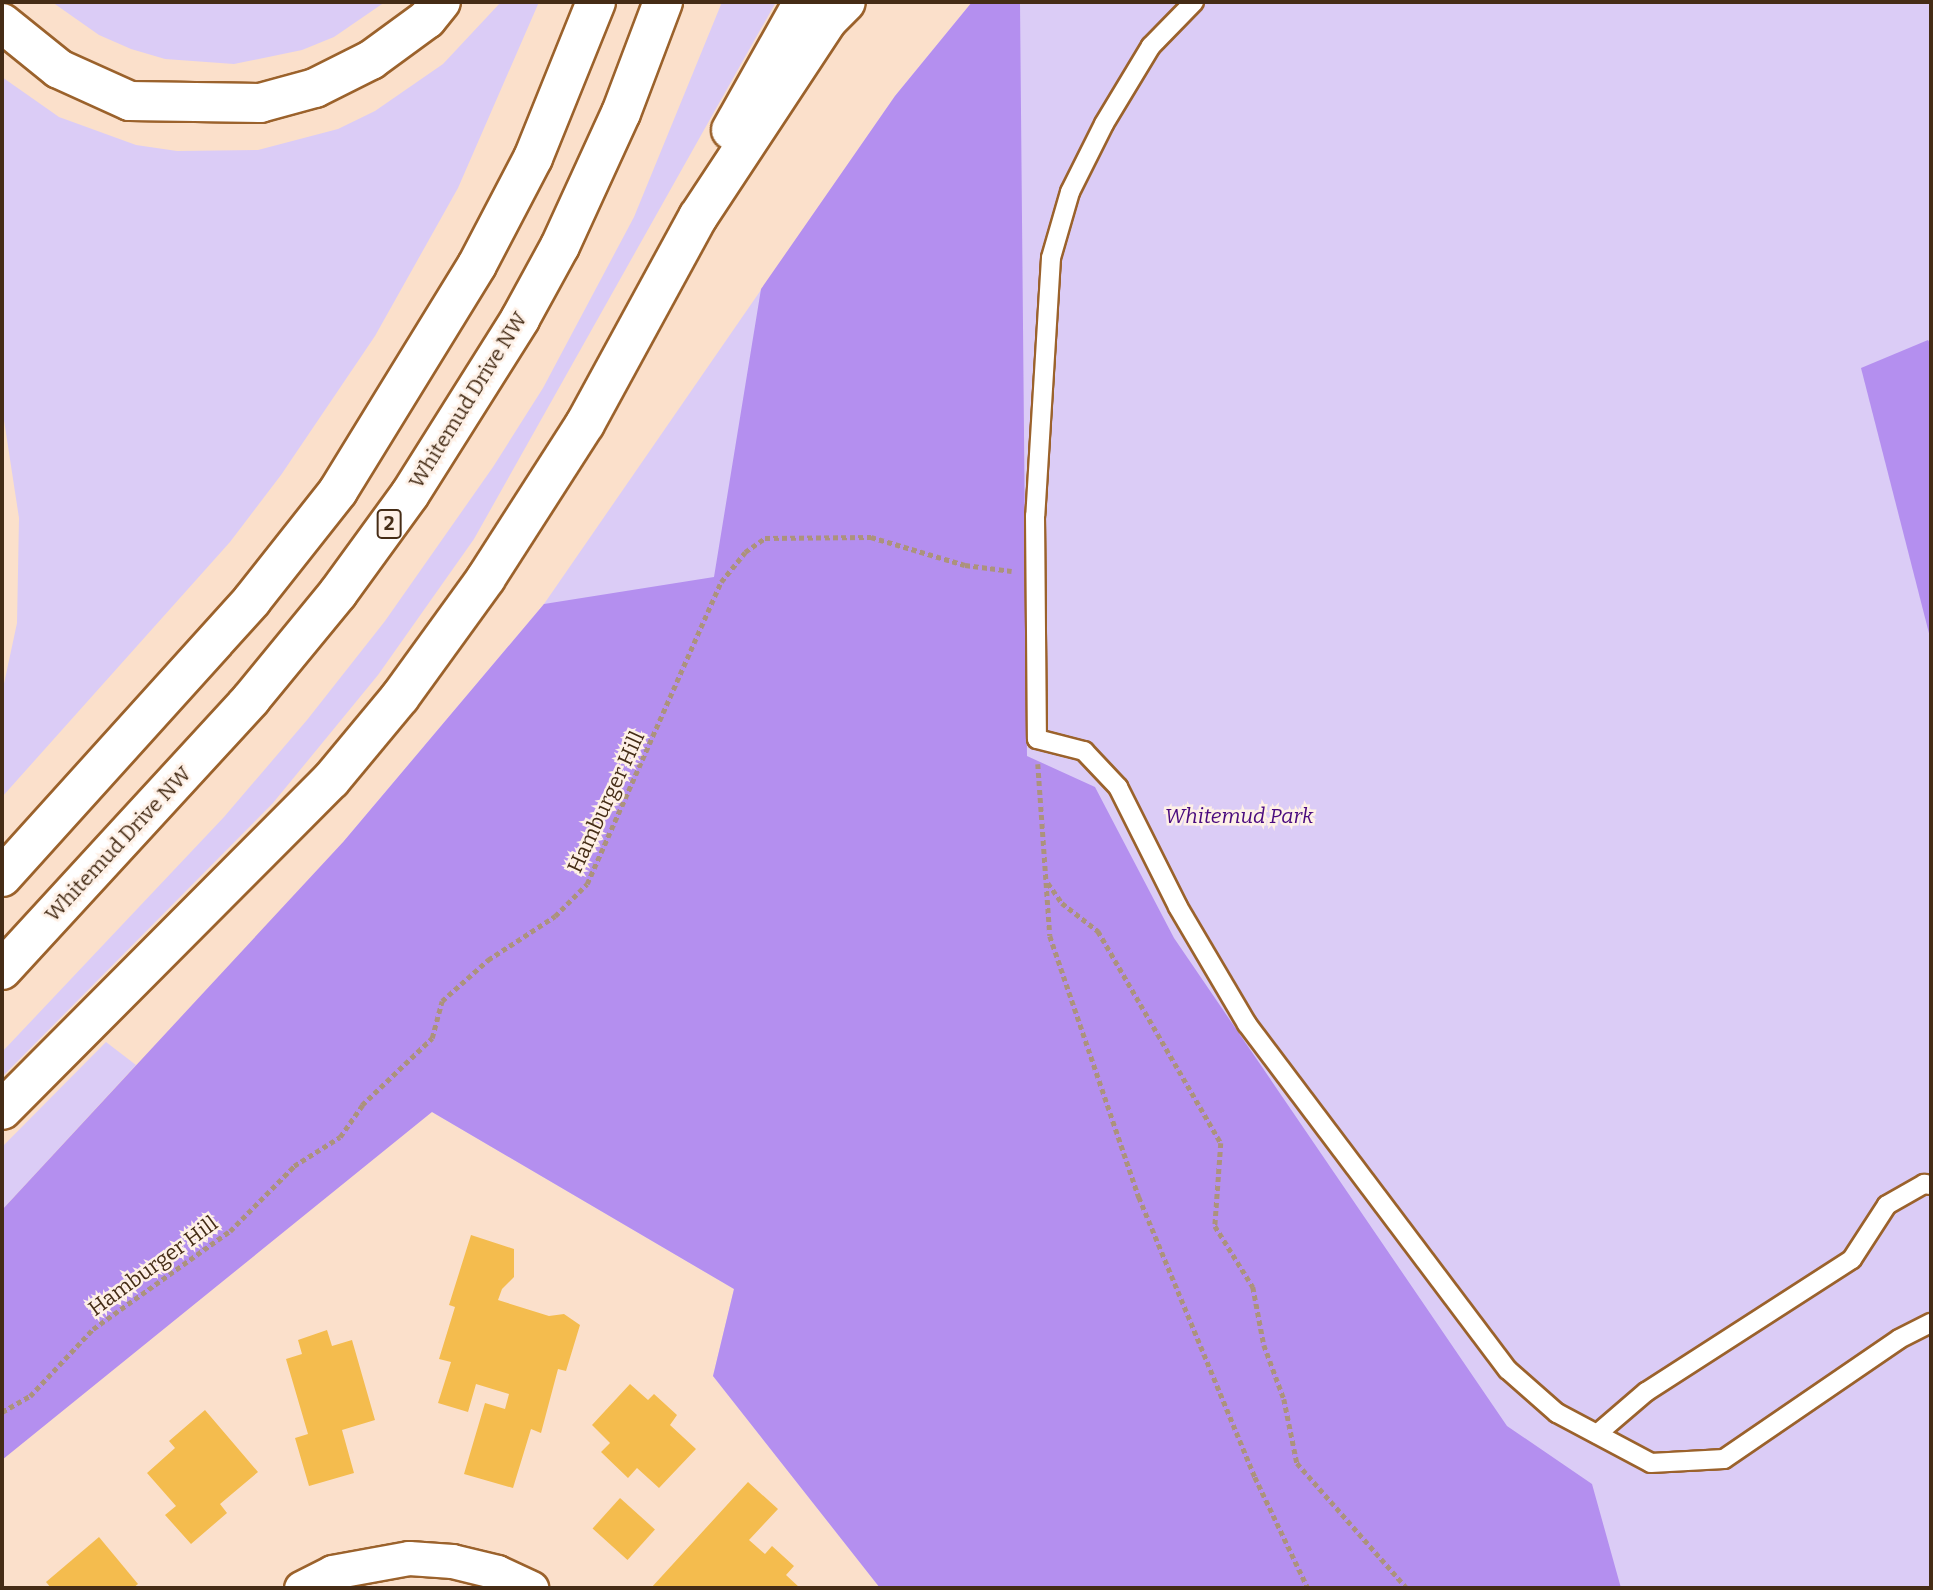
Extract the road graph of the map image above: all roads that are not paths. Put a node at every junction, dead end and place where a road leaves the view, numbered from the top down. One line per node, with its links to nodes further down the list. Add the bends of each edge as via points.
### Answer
1 (441, 2): 7 (highway, via 427,19 371,60 315,88 260,103 130,101 59,69)
2 (596, 2): 9 (highway, via 533,158 477,265 338,491 226,630)
3 (663, 2): 10 (highway, Whitemud Drive NW / 2, via 621,113 560,246 520,319 410,494 260,688)
4 (803, 2): 8 (highway, via 727,137)
5 (846, 2): 8 (highway, via 828,20)
6 (1194, 2): 14 (lane, via 1151,46 1104,124 1070,192 1051,258 1035,516 1037,739 1084,751 1118,787 1178,907 1247,1024 1508,1370 1557,1413)
7 (2, 23)
8 (698, 217): 11 (highway, via 585,424 486,578 400,696 331,780)
9 (2, 877)
10 (2, 970)
11 (2, 1110)
12 (1931, 1185): 14 (lane, via 1924,1184 1887,1205 1852,1259 1646,1392)
13 (1931, 1322): 14 (lane, via 1899,1339 1724,1460 1651,1464)
14 (1597, 1434)
15 (301, 1588): 16 (street, via 332,1572 409,1558 452,1561 497,1572)
16 (532, 1588)

